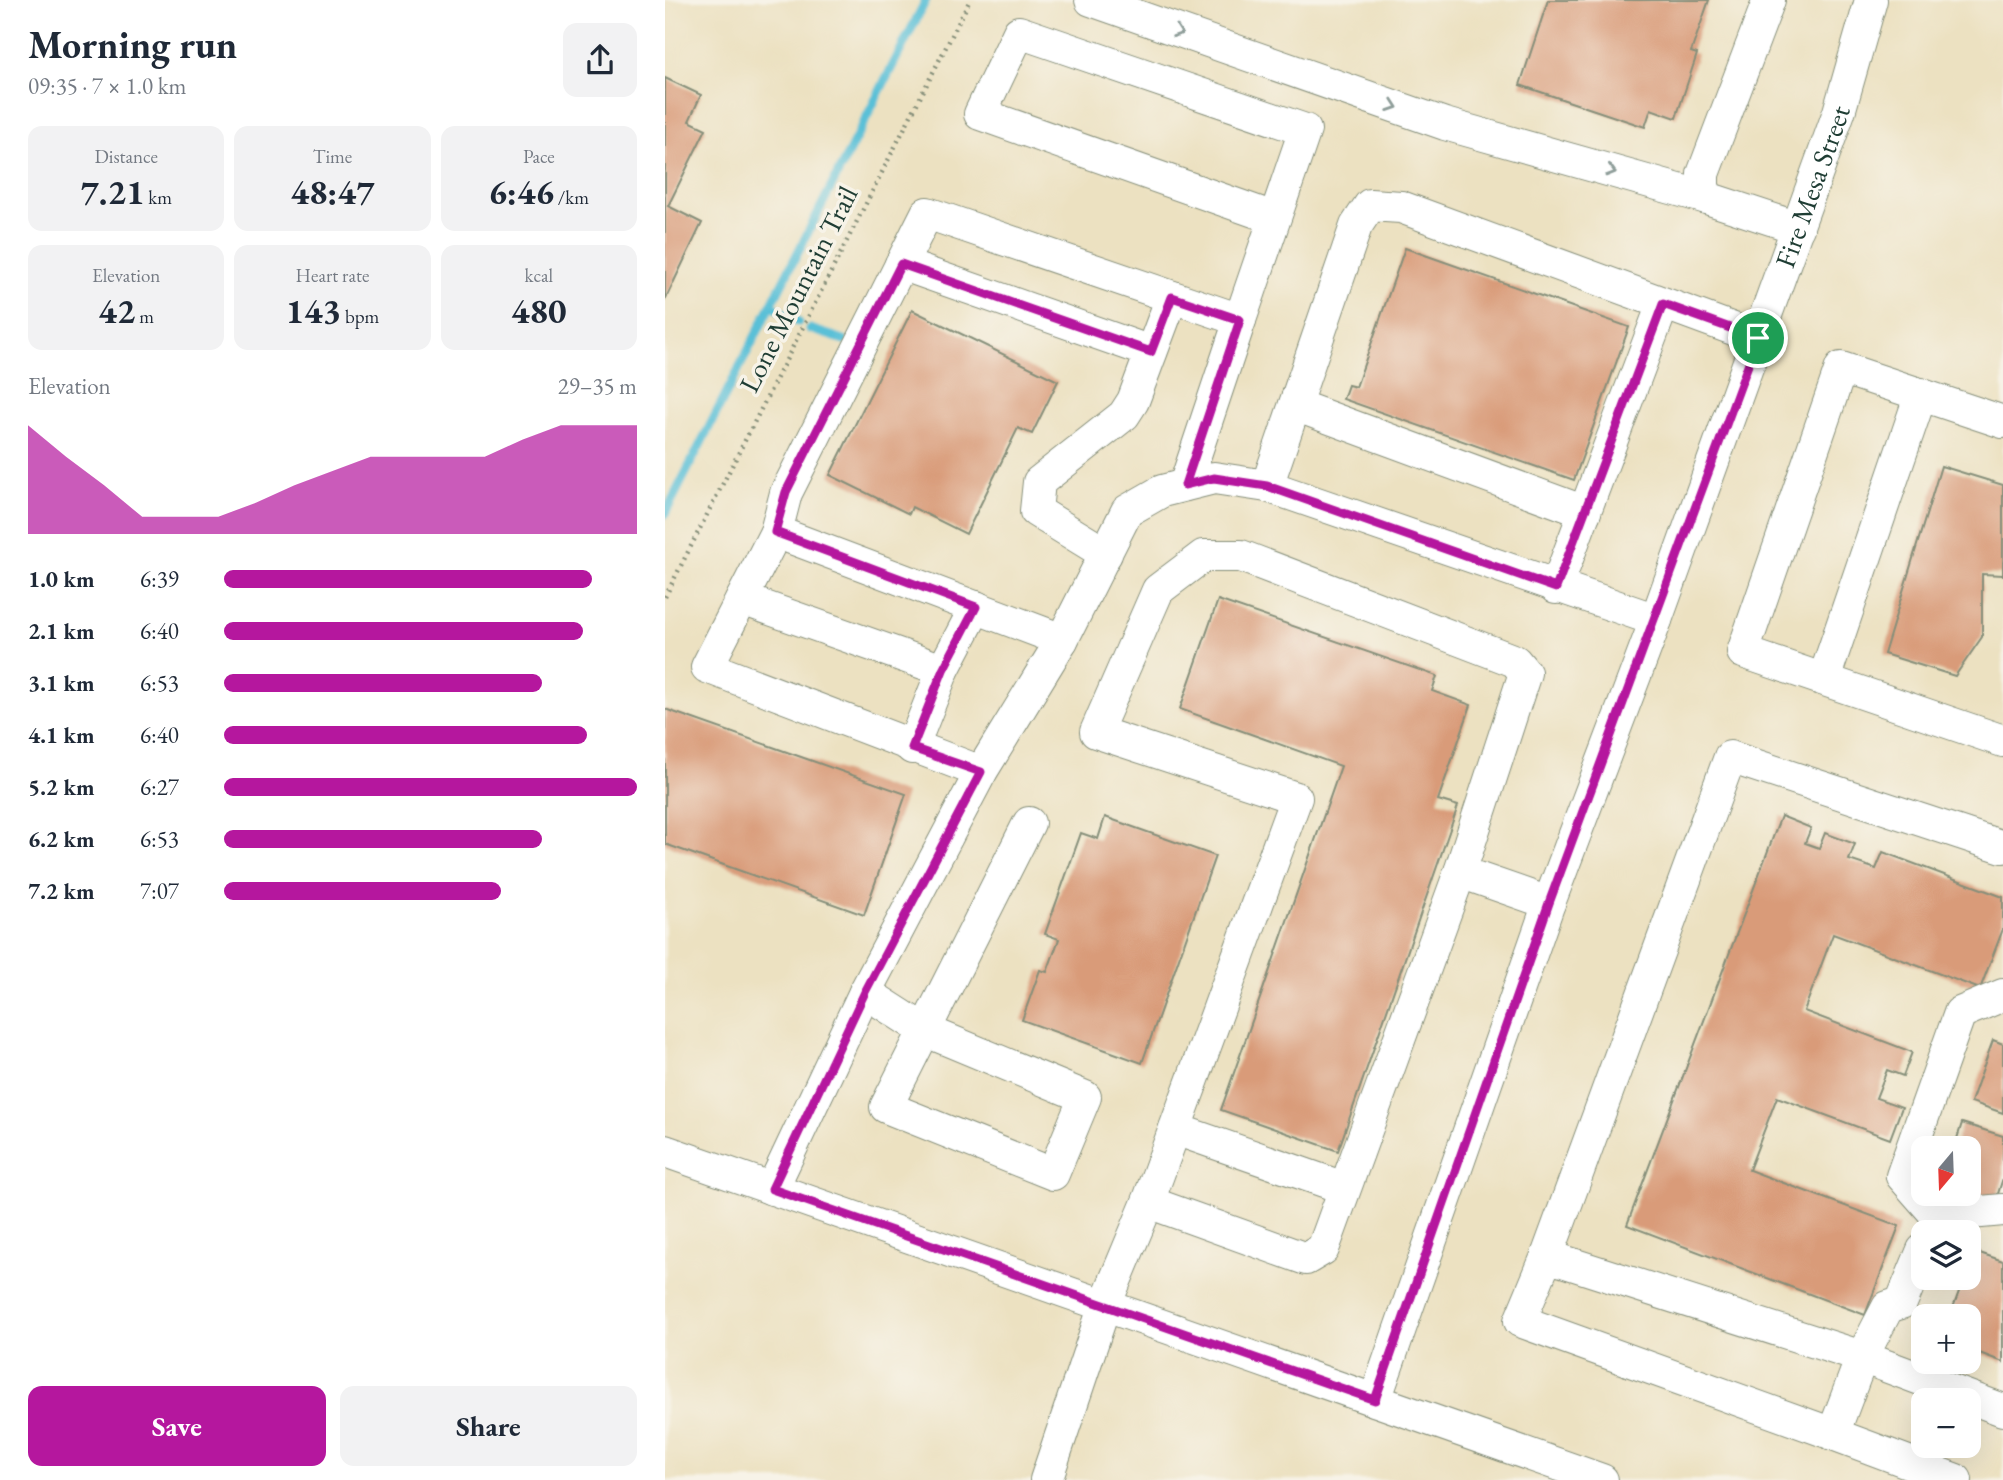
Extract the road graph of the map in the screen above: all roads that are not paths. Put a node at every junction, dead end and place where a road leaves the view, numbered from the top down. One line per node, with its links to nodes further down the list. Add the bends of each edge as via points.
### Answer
1 (1091, 0): 4 (street, one-way to 4, via 1445,124)
2 (1769, 0): 4 (street, via 1703,174)
3 (1871, 0): 6 (street, Fire Mesa Street, via 1839,112)
4 (1707, 198): 6 (street)
5 (1274, 219): 5 (street, via 1305,130 1019,32 981,114); 10 (street)
6 (1798, 228): 11 (street, Fire Mesa Street)
7 (901, 264): 8 (street, via 927,213); 12 (street); 19 (street, via 786,492)
8 (1172, 297): 10 (street); 12 (street)
9 (1663, 304): 11 (street); 14 (street, via 1401,207 1370,205 1356,226); 18 (street)
10 (1240, 320): 16 (street)
11 (1758, 338): 24 (street, Fire Mesa Street)
12 (1151, 352): 20 (street, via 1124,415 1039,482 1036,510)
13 (1921, 394): 15 (street); 27 (street); 27 (street, via 1841,368 1743,652)
14 (1295, 405): 17 (street); 18 (street)
15 (2003, 422)
16 (1185, 485): 17 (street, via 1214,478); 20 (street, via 1161,491 1128,511)
17 (1267, 486): 21 (street)
18 (1585, 512): 21 (street)
19 (775, 532): 22 (street); 23 (street)
20 (1106, 554): 25 (street)
21 (1556, 588): 24 (street)
22 (742, 599): 26 (street); 29 (street, via 707,667)
23 (976, 607): 25 (street); 26 (street)
24 (1656, 620): 34 (street, Fire Mesa Street)
25 (1062, 640): 30 (street)
26 (943, 670): 29 (street)
27 (1824, 679): 28 (street)
28 (2003, 741)
29 (912, 748): 30 (street)
30 (981, 772): 35 (street)
31 (1028, 823): 37 (street)
32 (2003, 847): 46 (street, via 1730,757)
33 (1461, 872): 34 (street); 38 (street, via 1525,673 1515,661 1241,556 1203,556 1158,590 1096,732 1296,798); 40 (street)
34 (1549, 903): 50 (street, Fire Mesa Street)
35 (865, 992): 37 (street); 41 (street)
36 (2003, 995): 44 (street, via 1960,1013 1902,1176)
37 (924, 1030): 37 (street, via 1085,1097 1053,1174 886,1107)
38 (1175, 1129): 40 (street); 42 (street)
39 (665, 1151): 41 (street)
40 (1344, 1188): 42 (street, via 1323,1249 1306,1259)
41 (772, 1189): 48 (street)
42 (1148, 1202): 48 (street)
43 (2003, 1210): 45 (street)
44 (1931, 1220)
45 (1954, 1220)
46 (1547, 1256): 49 (street); 52 (street, via 1520,1321)
47 (1911, 1279): 49 (street, via 1901,1303 1888,1307)
48 (1105, 1305): 50 (street); 53 (street)
49 (1862, 1357): 51 (street); 52 (street)
50 (1375, 1400): 54 (street)
51 (2003, 1410)
52 (1833, 1434): 55 (street)
53 (1046, 1480)
54 (1602, 1480)
55 (1956, 1480)

